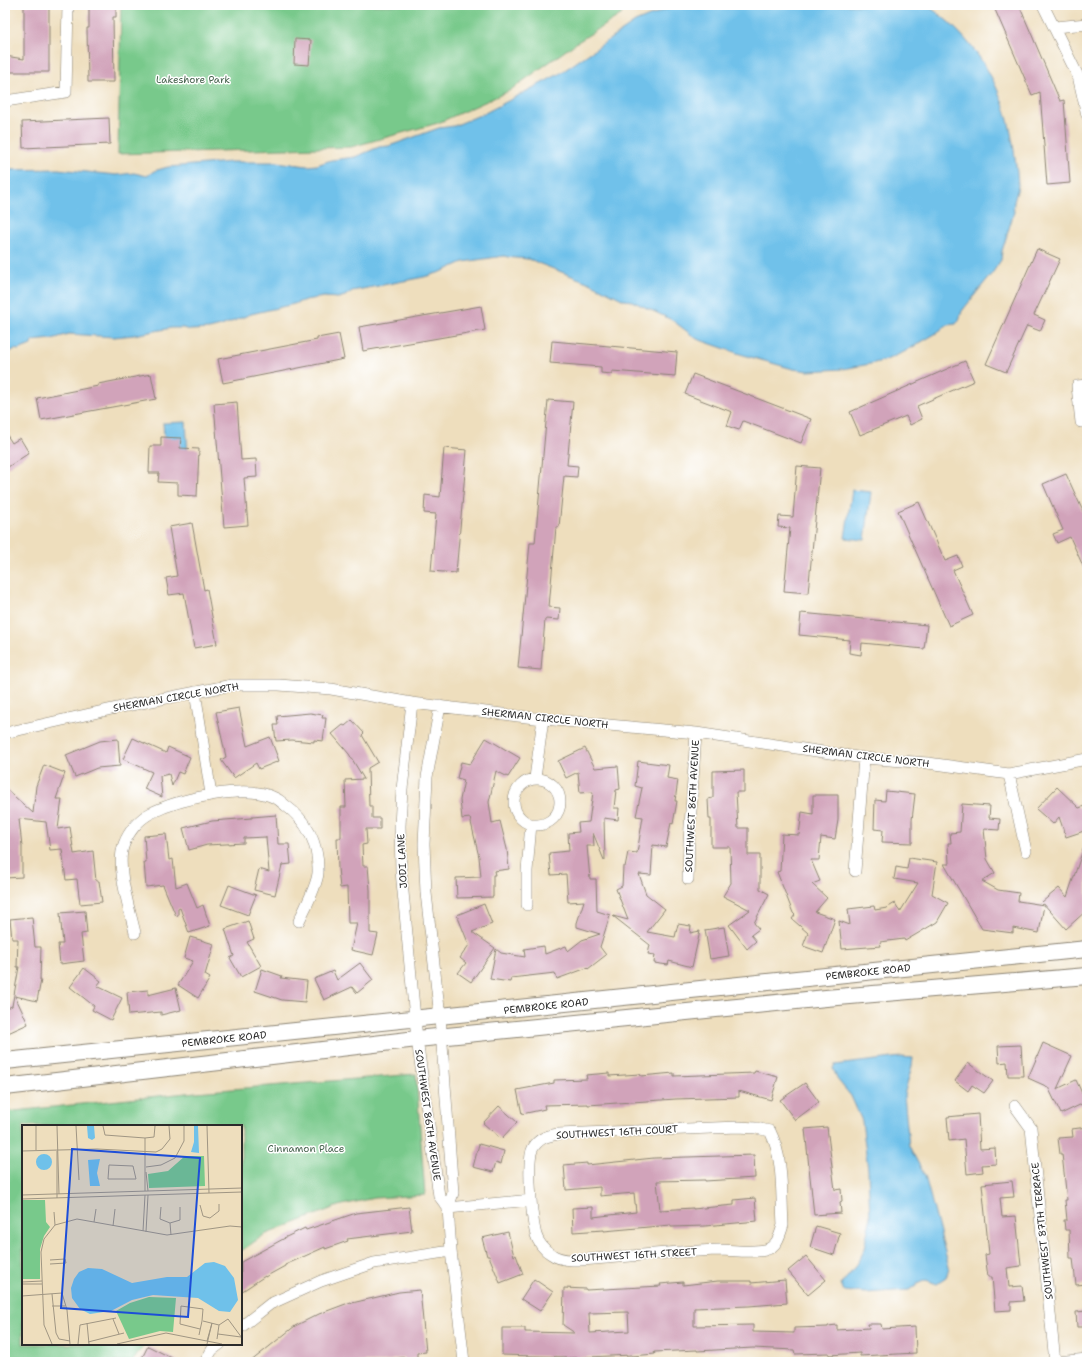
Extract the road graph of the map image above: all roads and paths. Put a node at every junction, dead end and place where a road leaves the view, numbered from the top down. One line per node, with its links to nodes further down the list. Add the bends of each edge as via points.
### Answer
1 (68, 5): 5 (street, via 66,92)
2 (1043, 5): 4 (street)
3 (1087, 24): 4 (street)
4 (1055, 27): 6 (street, via 1078,76)
5 (5, 101)
6 (1087, 115)
7 (1087, 385): 8 (street, via 1077,386 1081,422)
8 (1087, 422)
9 (195, 692): 10 (street, SHERMAN CIRCLE NORTH, via 232,685 279,685 331,689); 14 (street, SHERMAN CIRCLE NORTH); 19 (street)
10 (412, 703): 11 (street, SHERMAN CIRCLE NORTH); 30 (street, JODI LANE, via 400,826 401,871)
11 (440, 706): 12 (street, SHERMAN CIRCLE NORTH); 29 (street, via 427,777 424,844 427,900)
12 (543, 719): 13 (street, SHERMAN CIRCLE NORTH); 18 (street)
13 (696, 733): 15 (street, SHERMAN CIRCLE NORTH); 23 (street, SOUTHWEST 86TH AVENUE, via 688,842)
14 (5, 734)
15 (864, 758): 17 (street, SHERMAN CIRCLE NORTH, via 928,763); 22 (street)
16 (1087, 759): 17 (street, SHERMAN CIRCLE NORTH)
17 (1009, 774): 21 (street)
18 (535, 778): 20 (street, via 522,784 514,797 516,812 521,819); 20 (street, via 543,779 556,787 561,801 560,808 551,821)
19 (211, 794): 25 (street, via 253,792 275,798 304,822 312,838 318,874); 26 (street, via 151,813 133,827 121,858 122,875)
20 (531, 824): 24 (street)
21 (1026, 852)
22 (855, 871)
23 (688, 879)
24 (527, 905)
25 (299, 921)
26 (135, 933)
27 (1087, 949): 29 (main road, PEMBROKE ROAD)
28 (1087, 976): 31 (main road, PEMBROKE ROAD, via 826,998)
29 (440, 1017): 30 (main road, PEMBROKE ROAD); 31 (street, SOUTHWEST 86TH AVENUE)
30 (415, 1020): 32 (street, SOUTHWEST 86TH AVENUE); 33 (main road, PEMBROKE ROAD)
31 (441, 1037): 32 (main road, PEMBROKE ROAD); 37 (street, SOUTHWEST 86TH AVENUE, via 453,1193)
32 (418, 1039): 34 (main road, PEMBROKE ROAD); 37 (street, SOUTHWEST 86TH AVENUE, via 439,1196)
33 (5, 1061)
34 (5, 1087)
35 (1015, 1106): 45 (street, SOUTHWEST 87TH TERRACE, via 1031,1128)
36 (531, 1200): 37 (street); 38 (street, SOUTHWEST 16TH STREET, via 536,1235 542,1246 559,1258 585,1259 720,1250 748,1252 766,1250); 38 (street, SOUTHWEST 16TH COURT, via 532,1149 547,1136 756,1128 770,1131 779,1153 783,1224)
37 (448, 1208): 39 (street, SOUTHWEST 86TH AVENUE)
38 (776, 1244)
39 (450, 1251): 40 (street, via 374,1263 321,1281 270,1304); 44 (street, SOUTHWEST 86TH AVENUE)
40 (242, 1326)
41 (219, 1345): 43 (street, via 212,1350)
42 (1087, 1359): 45 (street)
43 (205, 1362)
44 (464, 1362)
45 (1056, 1362)

